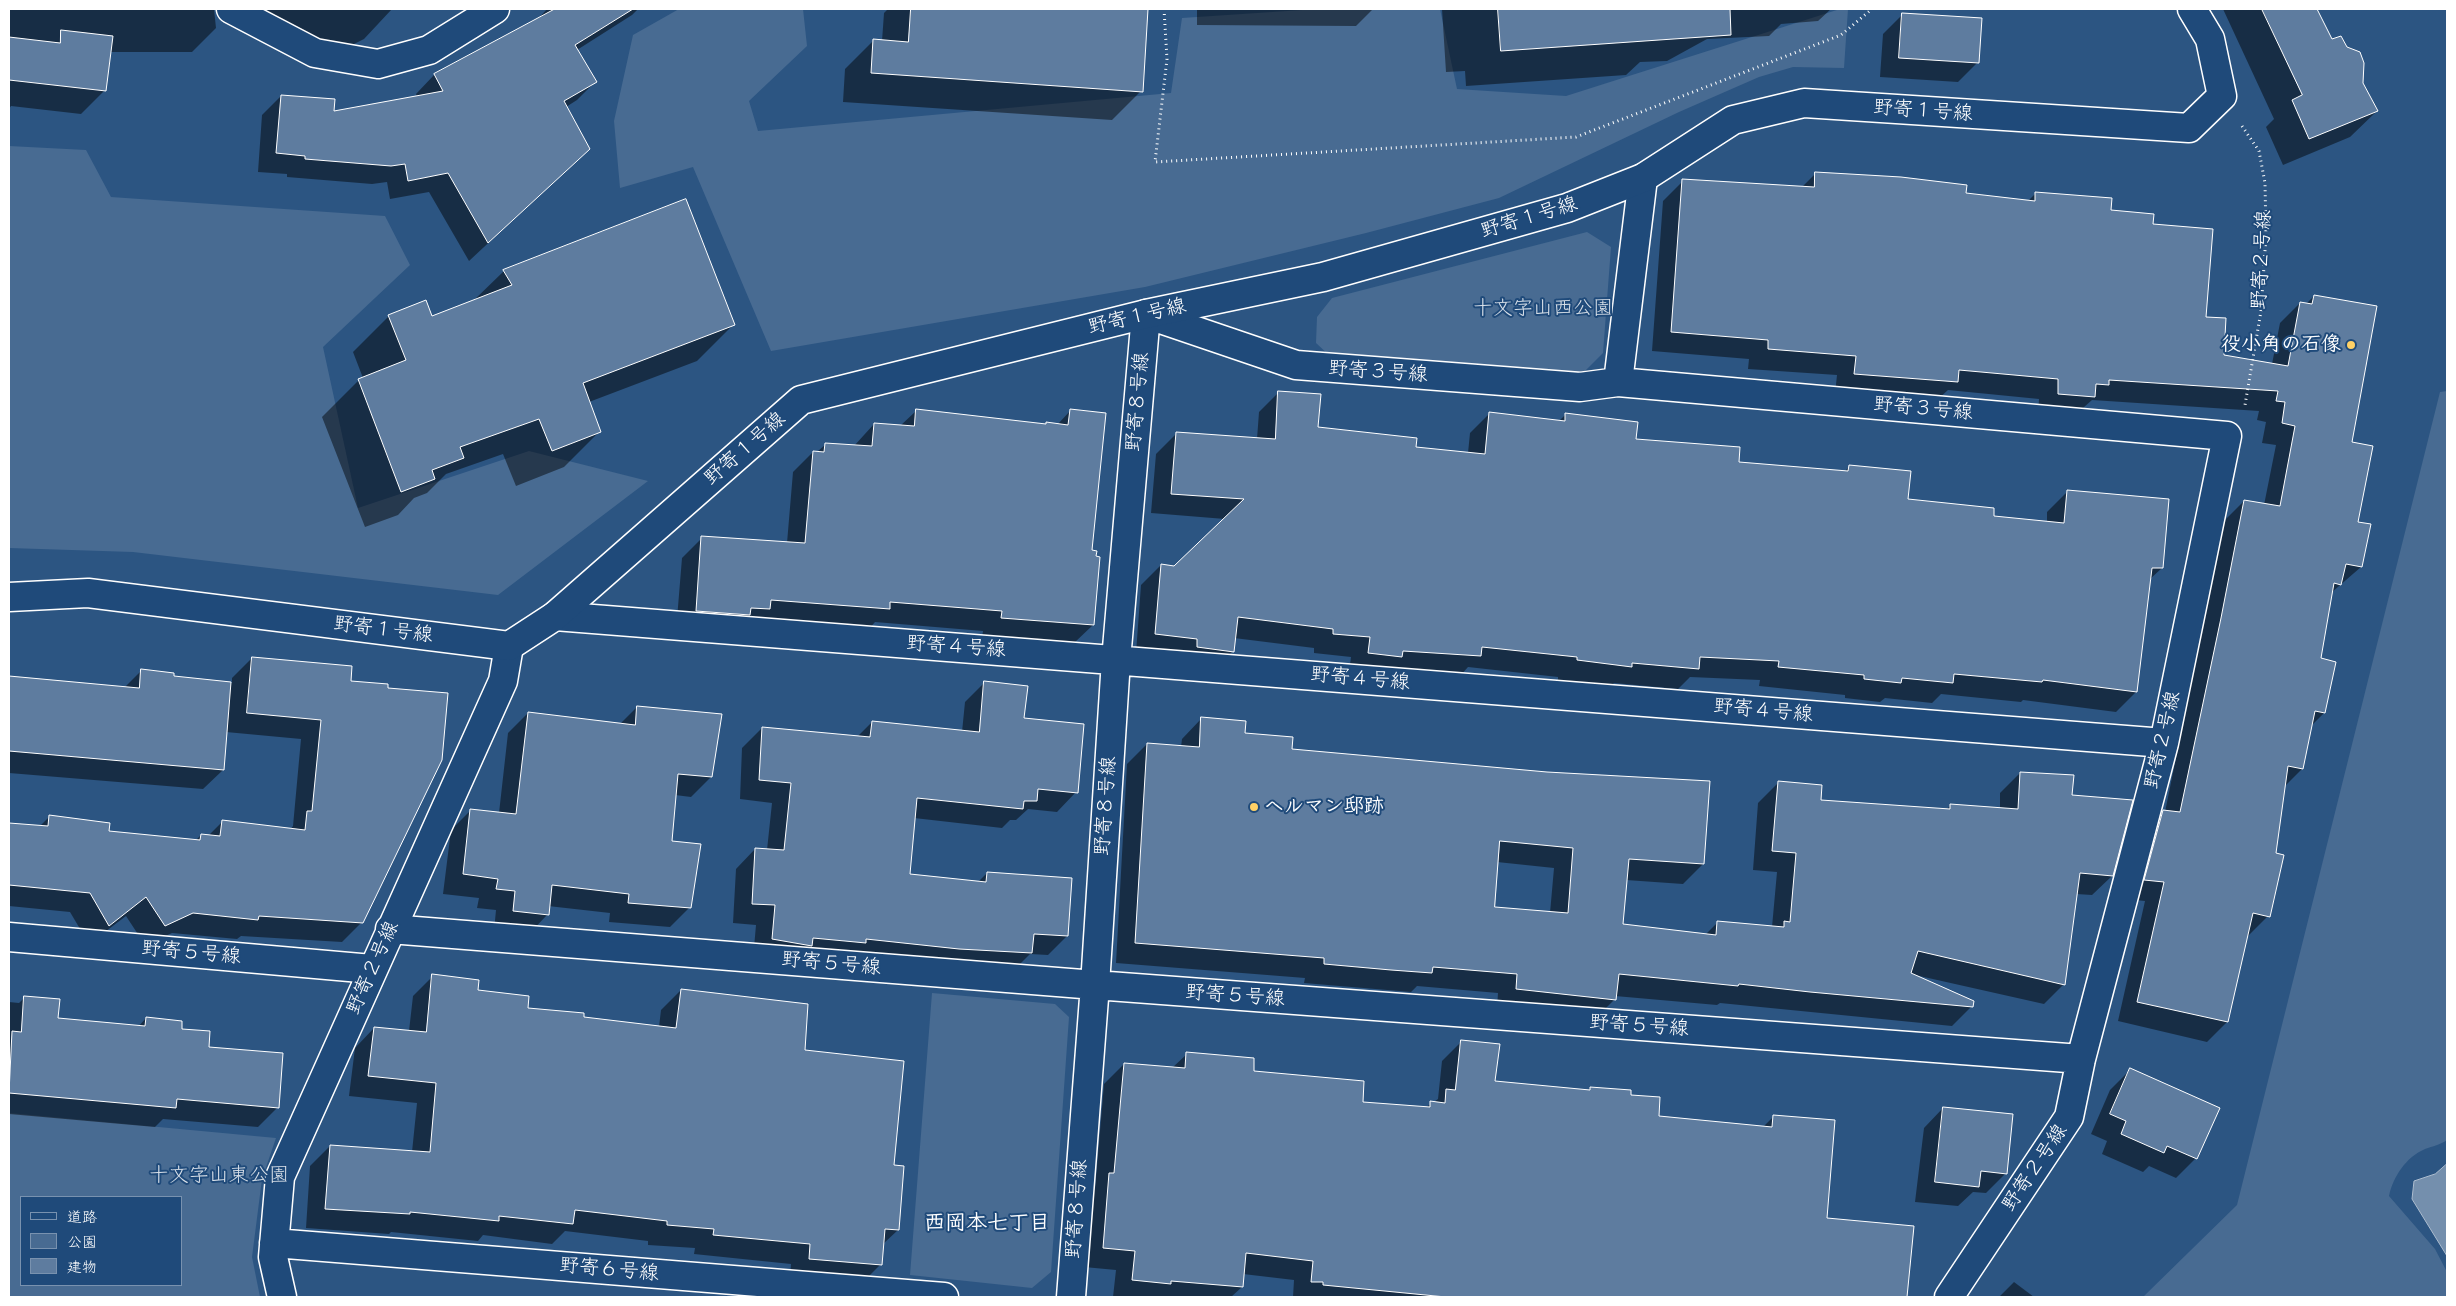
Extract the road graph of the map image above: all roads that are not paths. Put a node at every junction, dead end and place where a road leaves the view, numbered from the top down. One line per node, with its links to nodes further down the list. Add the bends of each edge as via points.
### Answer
1 (230, 9): 2 (street, via 315,53 378,64 429,50)
2 (495, 9)
3 (2192, 9): 4 (street, 野寄１号線, via 2210,39 2222,96 2189,128 1804,103 1733,120)
4 (1643, 178): 5 (street, 野寄１号線, via 1567,208 1323,277); 6 (street)
5 (1146, 314): 6 (street, 野寄３号線, via 1296,365 1580,387); 9 (street, 野寄１号線, via 802,400); 11 (street, 野寄８号線)
6 (1618, 382): 7 (street, 野寄３号線)
7 (2227, 436): 12 (street, 野寄２号線)
8 (9, 597): 10 (street, 野寄１号線, via 88,593)
9 (555, 616): 10 (street, 野寄１号線); 11 (street, 野寄４号線)
10 (510, 646): 13 (street, 野寄２号線, via 503,681)
11 (1116, 660): 12 (street, 野寄４号線); 16 (street, 野寄８号線)
12 (2164, 743): 17 (street, 野寄２号線)
13 (390, 929): 15 (street, 野寄２号線); 16 (street, 野寄５号線)
14 (9, 937): 15 (street, 野寄５号線)
15 (372, 969): 18 (street, 野寄２号線, via 280,1176)
16 (1095, 985): 17 (street, 野寄５号線); 21 (street, 野寄８号線)
17 (2080, 1059): 22 (street, 野寄２号線, via 2069,1117)
18 (274, 1244): 19 (street, 野寄２号線, via 272,1257); 20 (street, 野寄６号線)
19 (282, 1297)
20 (944, 1297)
21 (1071, 1297)
22 (1948, 1297)

